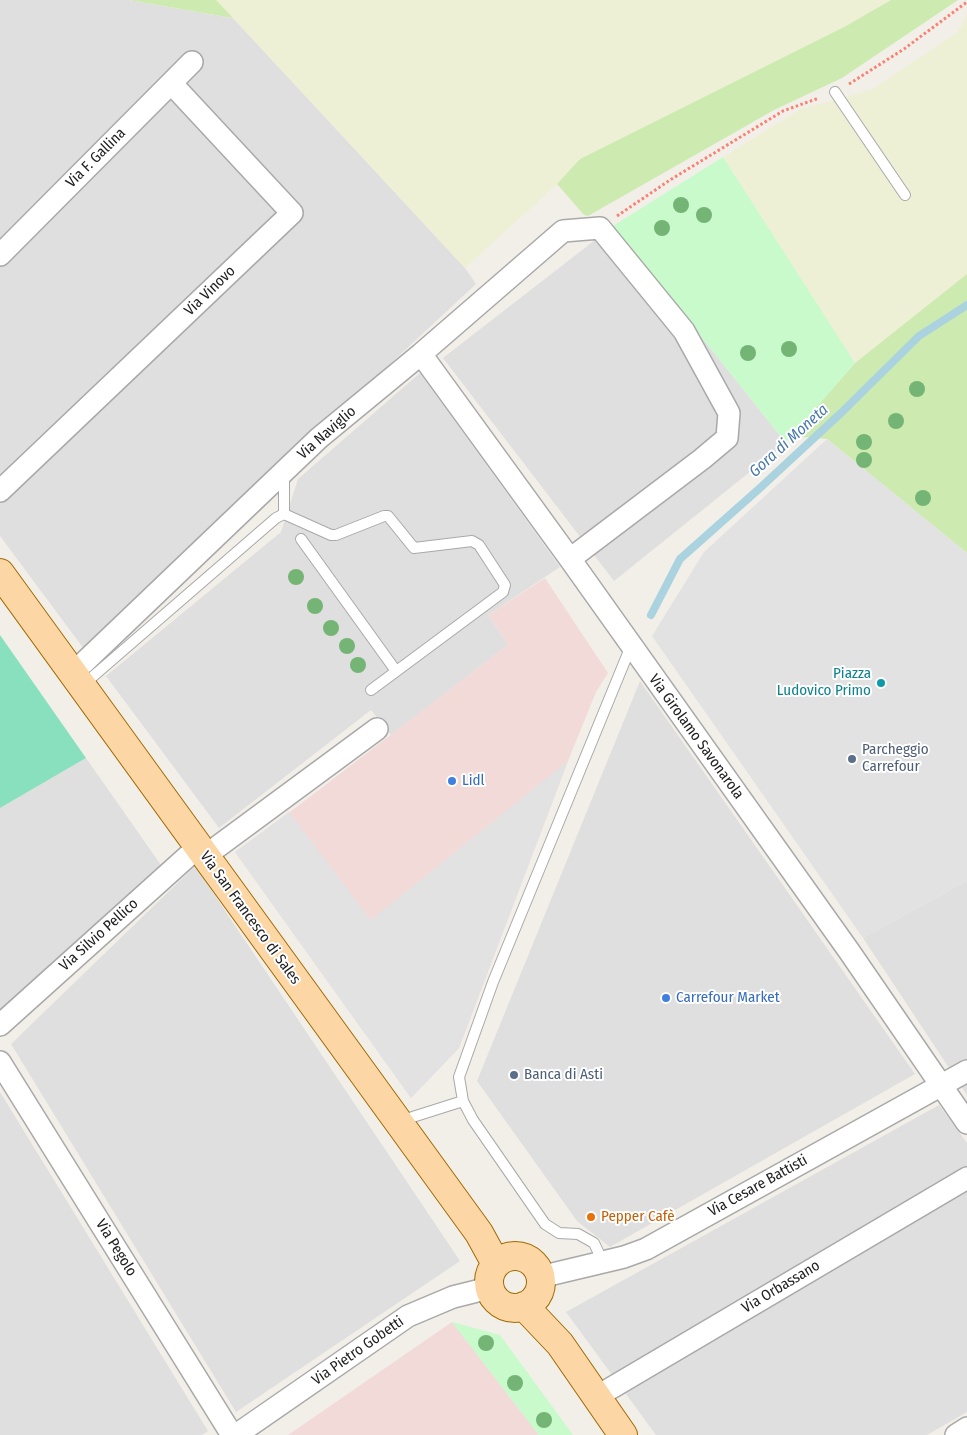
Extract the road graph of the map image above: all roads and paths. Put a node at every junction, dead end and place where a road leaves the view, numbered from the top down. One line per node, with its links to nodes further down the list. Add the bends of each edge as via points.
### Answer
1 (967, 2): 4 (path, via 904,50)
2 (192, 62): 3 (street, Via F. Gallina)
3 (171, 83): 7 (street, Via F. Gallina); 10 (street, Via Vinovo, via 292,213)
4 (835, 92): 5 (lane); 6 (path, via 783,111 670,180)
5 (905, 195)
6 (600, 228): 8 (street, Via Naviglio, via 563,230); 13 (street, via 684,331 730,413 727,438)
7 (0, 255)
8 (421, 354): 9 (street, Via Naviglio); 13 (street, Via Girolamo Savonarola)
9 (284, 471): 11 (lane); 17 (street, Via Naviglio)
10 (0, 490)
11 (284, 514): 16 (lane, via 331,535 388,516 414,548 472,541 479,545 505,585 503,592); 17 (lane)
12 (301, 539): 16 (lane)
13 (570, 559): 15 (street, Via Girolamo Savonarola)
14 (0, 573): 17 (main road, Via San Francesco di Sales)
15 (630, 646): 24 (street, Via Girolamo Savonarola); 25 (lane, via 493,982 459,1077)
16 (396, 671): 18 (lane)
17 (78, 679): 20 (main road, Via San Francesco di Sales)
18 (371, 690)
19 (377, 729): 20 (street, Via Silvio Pellico)
20 (201, 852): 21 (street, Via Silvio Pellico); 26 (main road, Via San Francesco di Sales)
21 (0, 1025)
22 (0, 1062): 35 (street, Via Pegolo)
23 (967, 1071): 24 (street, Via Cesare Battisti)
24 (941, 1085): 27 (street, Via Girolamo Savonarola); 29 (street, Via Cesare Battisti, via 646,1249)
25 (463, 1101): 26 (lane); 29 (lane, via 545,1224 559,1233 578,1234 594,1243)
26 (398, 1122): 30 (main road, Via San Francesco di Sales, via 479,1233)
27 (967, 1123)
28 (967, 1178): 33 (street, Via Orbassano)
29 (603, 1262): 31 (street, Via Cesare Battisti)
30 (493, 1276): 31 (main road, via 502,1260 510,1257 525,1258 537,1269); 32 (main road, via 493,1296 499,1302 507,1307); 36 (street, Via Pietro Gobetti, via 408,1316)
31 (540, 1277): 32 (main road, via 535,1298)
32 (524, 1306): 33 (main road, via 560,1344)
33 (596, 1397): 37 (main road)
34 (967, 1428): 38 (street)
35 (232, 1435)
36 (236, 1435)
37 (623, 1435)
38 (956, 1435)

